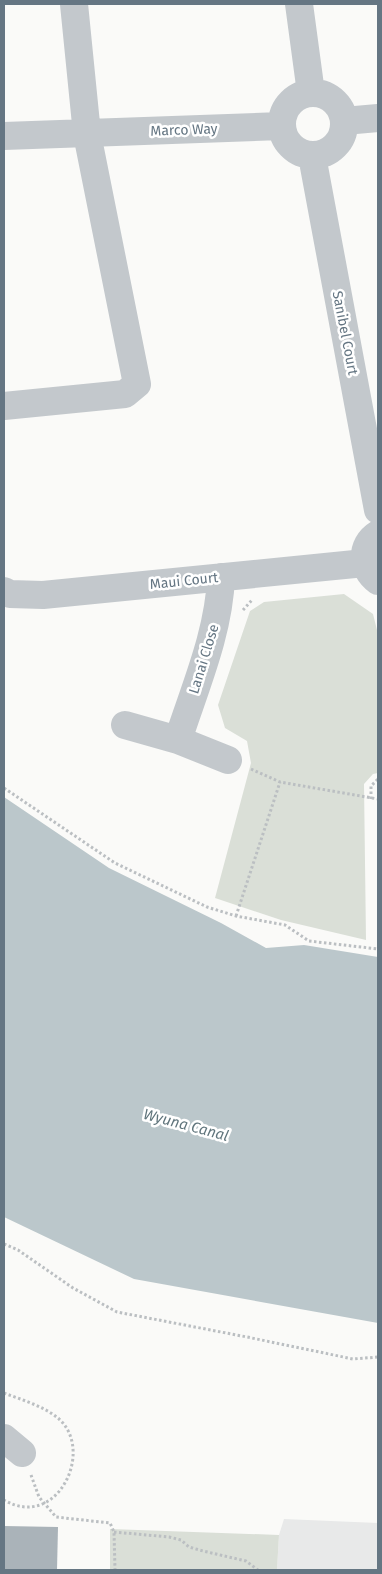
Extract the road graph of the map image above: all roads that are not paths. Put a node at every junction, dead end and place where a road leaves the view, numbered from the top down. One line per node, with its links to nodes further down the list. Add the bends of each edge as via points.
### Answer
1 (74, 4): 7 (street)
2 (299, 4): 3 (street)
3 (311, 93): 5 (street, via 329,98 336,104); 6 (street, via 301,95 286,107)
4 (378, 118): 5 (street)
5 (344, 121): 9 (street, via 343,132 332,149)
6 (281, 126): 7 (street, Marco Way); 9 (street, via 287,143 302,154)
7 (87, 134): 8 (street, Marco Way); 10 (street, via 137,384 125,394)
8 (4, 136)
9 (312, 156): 11 (street, Sanibel Court)
10 (4, 406)
11 (378, 510)
12 (378, 534): 13 (street, via 366,548)
13 (371, 572): 14 (street, Maui Court)
14 (221, 577): 15 (street, Maui Court, via 43,595); 17 (street, Lanai Close, via 215,626)
15 (4, 591)
16 (125, 725): 17 (street)
17 (178, 740): 18 (street)
18 (228, 760)

